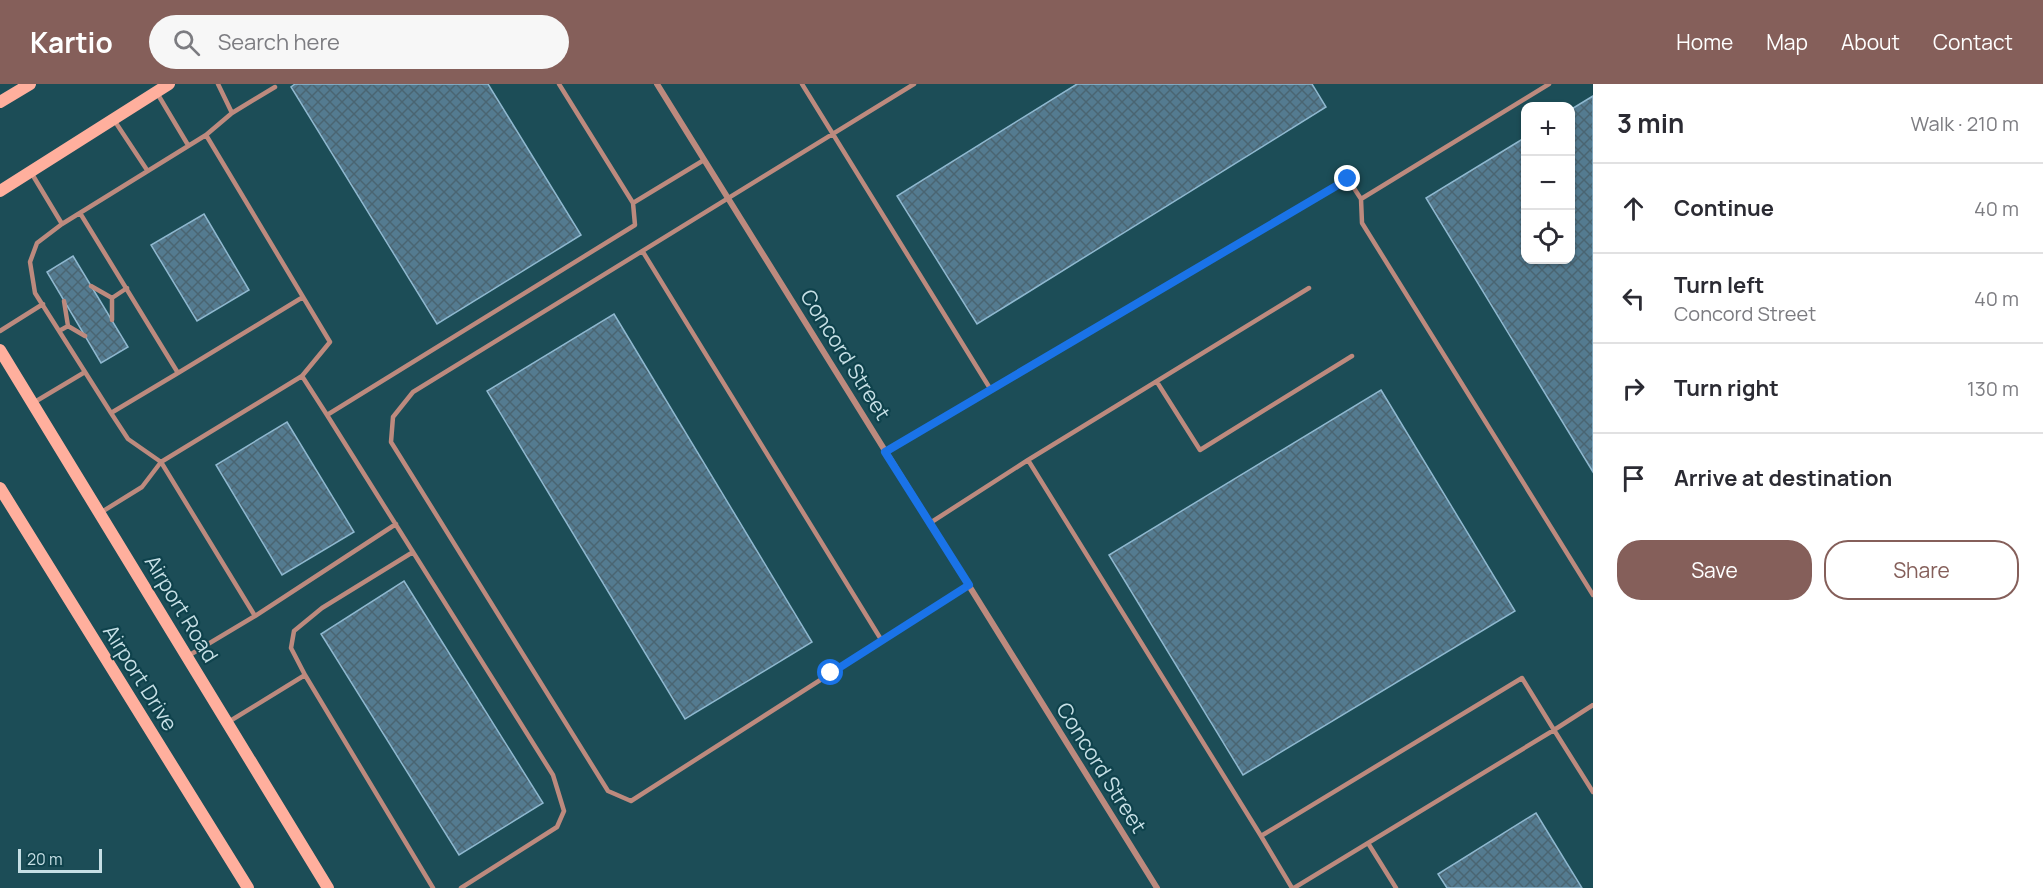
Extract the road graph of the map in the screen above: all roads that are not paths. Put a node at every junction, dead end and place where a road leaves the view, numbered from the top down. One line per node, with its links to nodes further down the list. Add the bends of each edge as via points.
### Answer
1 (30, 84): 11 (main road)
2 (169, 84): 10 (main road)
3 (218, 84): 12 (lane)
4 (559, 84): 23 (lane)
5 (657, 84): 17 (street, Concord Street)
6 (802, 84): 14 (lane)
7 (914, 84): 14 (lane)
8 (1549, 84): 21 (lane)
9 (275, 87): 12 (lane)
10 (157, 92): 13 (main road); 16 (lane)
11 (0, 102)
12 (232, 113): 15 (lane)
13 (114, 119): 18 (lane); 19 (main road)
14 (833, 134): 22 (lane); 45 (lane)
15 (206, 135): 16 (lane); 30 (lane)
16 (188, 145): 18 (lane)
17 (704, 160): 22 (street, Concord Street); 23 (lane)
18 (147, 170): 24 (lane)
19 (31, 172): 20 (main road); 25 (lane)
20 (0, 191)
21 (1361, 199): 45 (lane, via 1348,179); 58 (lane, via 1362,223)
22 (728, 200): 26 (lane); 49 (street, Concord Street)
23 (633, 203): 48 (lane, via 635,225)
24 (80, 213): 25 (lane); 28 (lane)
25 (62, 224): 33 (lane, via 37,243 30,262 35,292)
26 (643, 252): 60 (lane); 60 (lane, via 412,392 393,417 391,442 608,791 631,801)
27 (91, 286): 31 (lane)
28 (127, 288): 31 (lane); 42 (lane)
29 (1309, 288): 44 (lane)
30 (303, 297): 42 (lane); 43 (lane, via 330,342)
31 (112, 298): 34 (lane)
32 (64, 302): 35 (lane)
33 (43, 304): 36 (lane); 37 (lane)
34 (112, 320)
35 (68, 326): 37 (lane); 38 (lane)
36 (0, 331)
37 (59, 331): 41 (lane)
38 (85, 336)
39 (0, 350): 46 (main road, Airport Road)
40 (1352, 356): 44 (lane, via 1200,450)
41 (85, 372): 46 (lane); 47 (lane)
42 (178, 373): 47 (lane)
43 (302, 376): 48 (lane); 51 (lane)
44 (1156, 382): 50 (lane)
45 (991, 390): 49 (lane)
46 (33, 403): 53 (main road, Airport Road)
47 (111, 413): 51 (lane, via 128,439)
48 (327, 415): 55 (lane)
49 (885, 452): 54 (street, Concord Street)
50 (1028, 460): 54 (lane); 67 (lane)
51 (160, 462): 53 (lane, via 142,487); 59 (lane)
52 (0, 488): 69 (main road, Airport Drive)
53 (100, 513): 61 (main road, Airport Road)
54 (930, 523): 57 (street, Concord Street)
55 (396, 524): 56 (lane); 59 (lane)
56 (413, 552): 62 (lane, via 322,608 294,631 291,648); 72 (lane, via 553,775 564,811 557,827)
57 (969, 585): 60 (lane); 73 (street, Concord Street)
58 (1593, 595)
59 (255, 616): 61 (lane)
60 (882, 641)
61 (187, 656): 64 (main road, Airport Road)
62 (305, 675): 64 (lane); 71 (lane)
63 (1593, 705): 65 (lane)
64 (227, 723): 70 (main road, Airport Road)
65 (1554, 730): 66 (lane); 67 (lane, via 1522,678); 68 (lane)
66 (1593, 792)
67 (1261, 836): 74 (lane)
68 (1368, 843): 74 (lane); 75 (lane)
69 (248, 888)
70 (328, 888)
71 (434, 888)
72 (460, 888)
73 (1157, 888)
74 (1293, 888)
75 (1396, 888)

